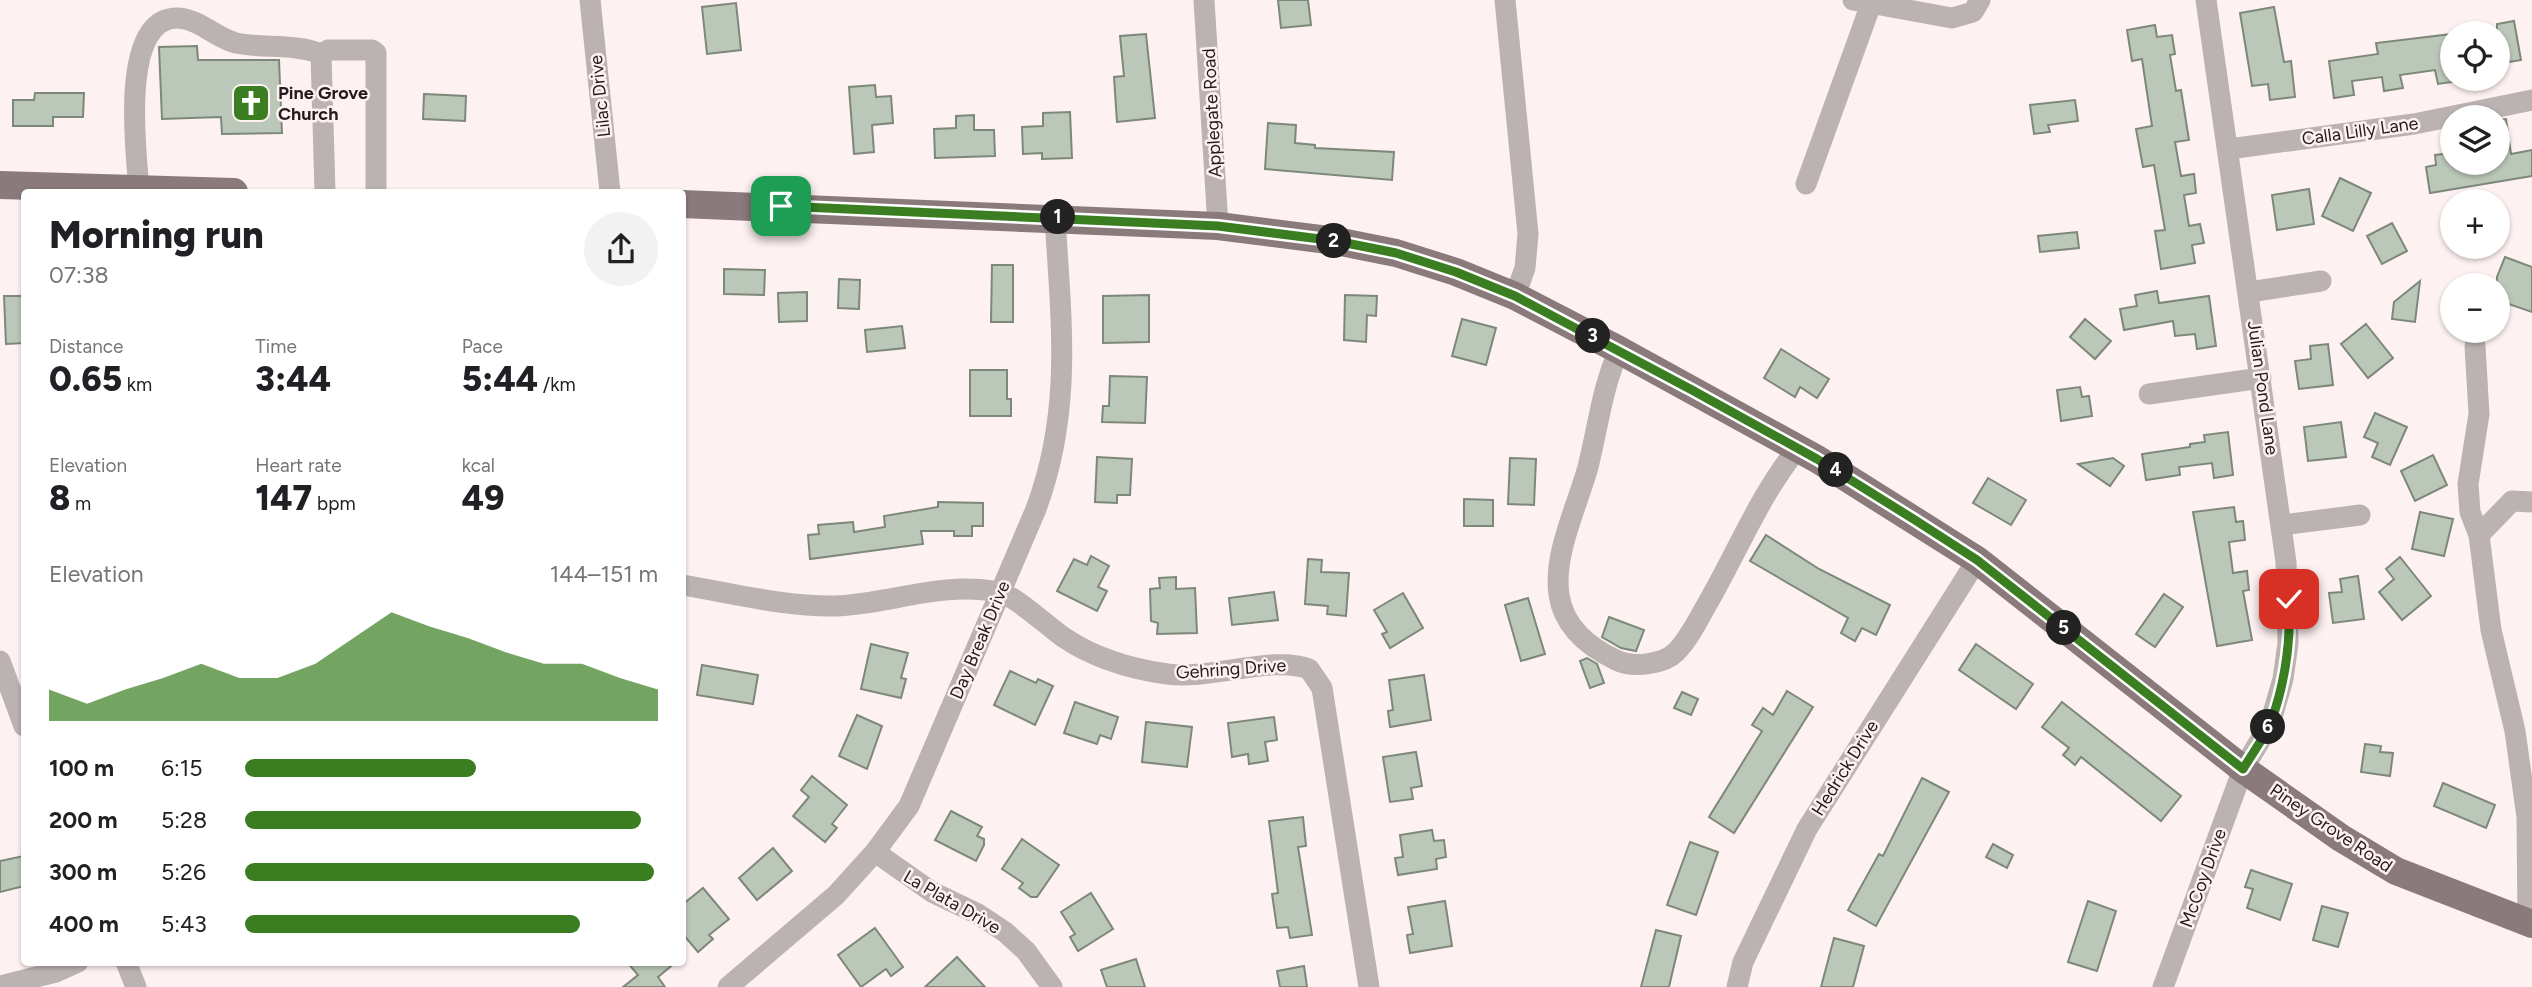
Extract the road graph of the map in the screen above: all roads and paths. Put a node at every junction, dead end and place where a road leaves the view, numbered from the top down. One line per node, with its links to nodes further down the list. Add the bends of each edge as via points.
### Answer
1 (590, 0): 17 (street, Lilac Drive)
2 (1204, 0): 20 (street, Applegate Road)
3 (1505, 0): 4 (street); 23 (street, via 1528,234 1525,268)
4 (1512, 0)
5 (1980, 0): 7 (street, via 1973,12 1952,18)
6 (2206, 0): 11 (street, Julian Pond Lane)
7 (1862, 2): 12 (street)
8 (184, 10): 9 (street, via 237,43 305,48); 14 (street, via 163,20 144,40 136,91)
9 (321, 54): 15 (street); 16 (street, via 328,50 376,52)
10 (2532, 100): 11 (street, Calla Lilly Lane, via 2414,124)
11 (2229, 149): 22 (street, Julian Pond Lane)
12 (1807, 184)
13 (0, 185): 14 (main road)
14 (139, 189)
15 (325, 189)
16 (376, 189)
17 (610, 189)
18 (686, 204): 19 (main road, Piney Grove Road)
19 (1055, 217): 20 (main road, Piney Grove Road); 35 (street, Day Break Drive, via 1062,347 1058,433 1040,498)
20 (1218, 226): 23 (main road, Piney Grove Road, via 1396,253)
21 (2322, 281): 22 (street)
22 (2249, 292): 26 (street, Julian Pond Lane)
23 (1515, 296): 25 (main road, Piney Grove Road)
24 (2476, 346): 32 (street, via 2479,414 2468,484 2470,512)
25 (1619, 350): 28 (main road, Piney Grove Road); 28 (street, via 1606,377 1588,465 1558,569 1559,597 1569,623 1590,647 1620,662 1654,664 1675,654)
26 (2261, 378): 27 (street); 31 (street, Julian Pond Lane)
27 (2148, 394)
28 (1798, 447): 33 (main road, Piney Grove Road)
29 (2532, 502): 32 (street, via 2511,501)
30 (2360, 515): 31 (street)
31 (2282, 525): 39 (street, Julian Pond Lane, via 2289,608 2285,667 2270,724)
32 (2479, 535): 38 (street, via 2491,630)
33 (1977, 560): 39 (main road, Piney Grove Road); 49 (street, Hedrick Drive, via 1807,829 1743,962)
34 (686, 586): 35 (street, via 832,606 952,589)
35 (1000, 592): 40 (street, Day Break Drive, via 909,806); 48 (street, Gehring Drive, via 1081,647 1138,669 1203,675 1298,665 1318,678)
36 (0, 661): 37 (street)
37 (20, 702)
38 (2524, 735): 41 (street)
39 (2243, 769): 41 (main road, Piney Grove Road, via 2396,871); 50 (street, McCoy Drive)
40 (876, 852): 46 (street, Day Break Drive, via 836,895); 47 (street, La Plata Drive, via 932,892 1004,932 1026,951)
41 (2530, 924)
42 (69, 966): 44 (street)
43 (127, 966): 45 (street)
44 (0, 986)
45 (135, 987)
46 (728, 987)
47 (1052, 987)
48 (1369, 987)
49 (1737, 987)
50 (2163, 987)

